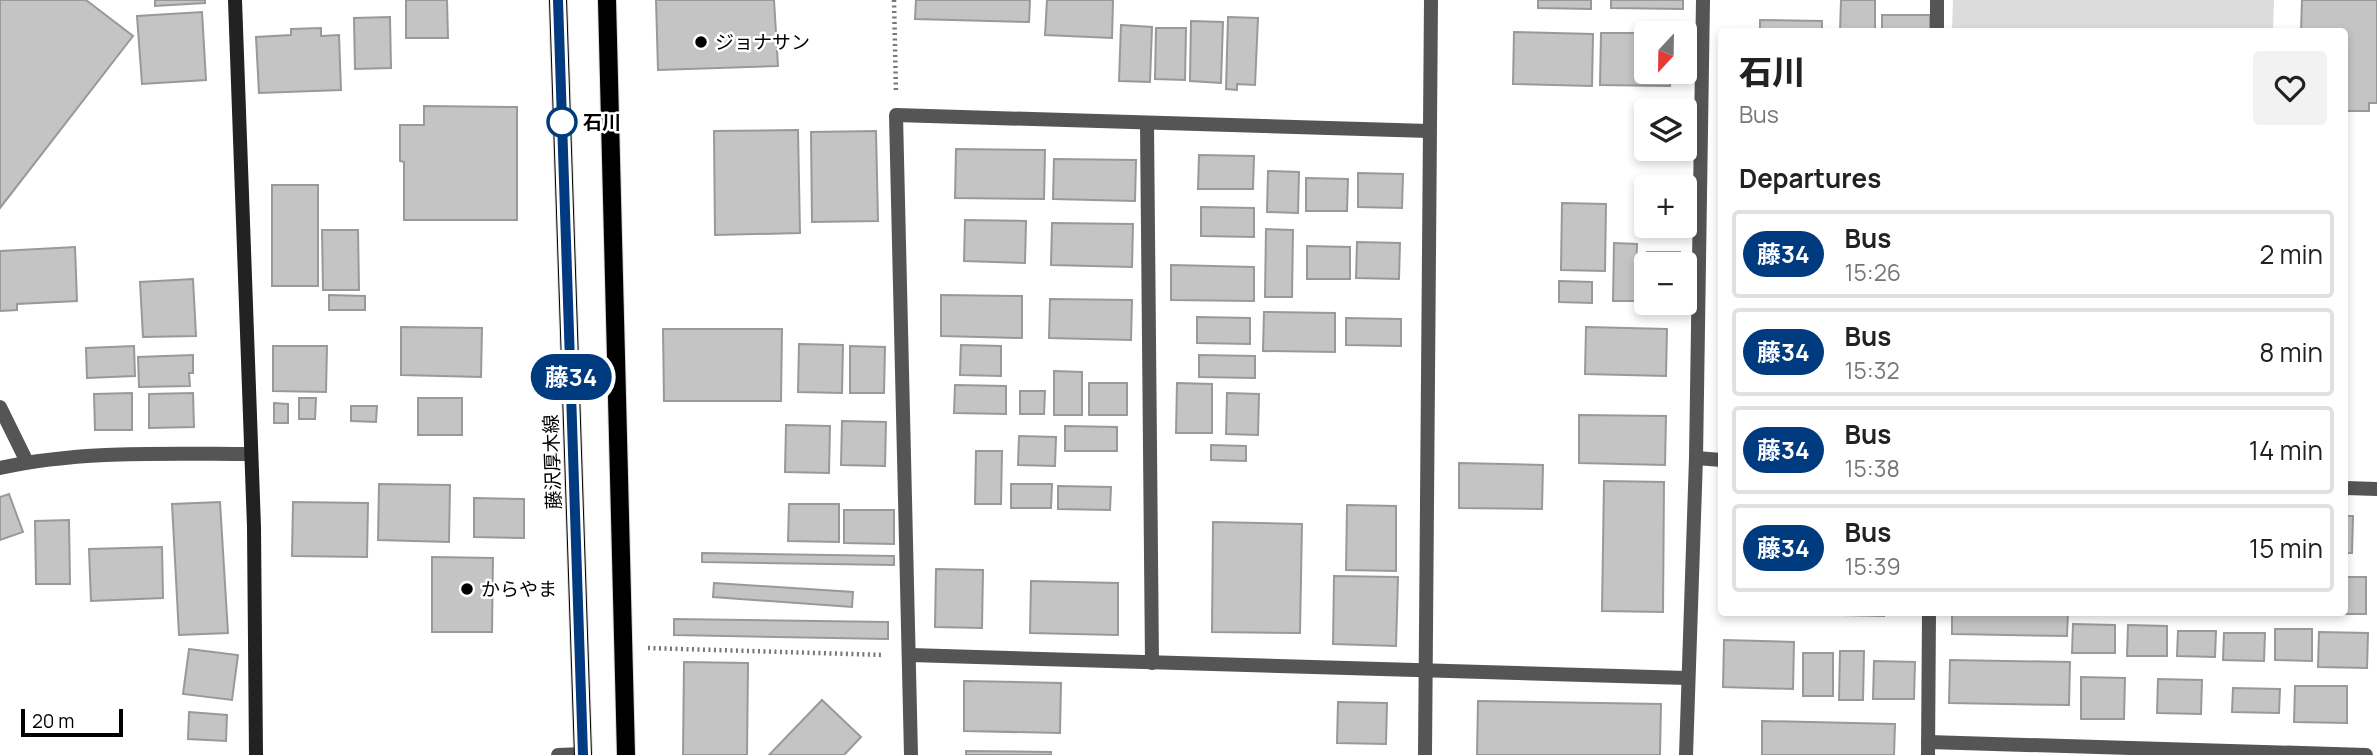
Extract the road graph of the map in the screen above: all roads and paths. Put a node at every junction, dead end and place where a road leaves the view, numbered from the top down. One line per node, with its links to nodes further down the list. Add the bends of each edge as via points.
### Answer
1 (235, 0): 13 (street)
2 (558, 0): 28 (main road, 藤沢厚木線)
3 (607, 0): 21 (main road)
4 (894, 0): 9 (path)
5 (1431, 0): 11 (street)
6 (1703, 0): 14 (street)
7 (1937, 0): 8 (street)
8 (1937, 28)
9 (896, 115): 10 (street); 22 (street)
10 (1147, 124): 11 (street); 23 (street)
11 (1429, 131): 24 (street)
12 (0, 407): 16 (street)
13 (251, 454): 16 (street, via 135,454); 29 (street)
14 (1696, 458): 15 (street); 25 (street)
15 (1718, 460)
16 (27, 462): 17 (street)
17 (0, 468)
18 (2348, 488): 19 (street)
19 (2377, 489)
20 (1929, 616): 26 (street)
21 (623, 647): 22 (path); 31 (main road)
22 (910, 655): 23 (street); 32 (street)
23 (1152, 663): 24 (street)
24 (1426, 670): 25 (street); 33 (street)
25 (1687, 678): 34 (street)
26 (1928, 749): 27 (street)
27 (2194, 752): 35 (street)
28 (583, 754): 30 (street)
29 (256, 755)
30 (558, 755)
31 (626, 755)
32 (911, 755)
33 (1425, 755)
34 (1686, 755)
35 (2366, 755)

